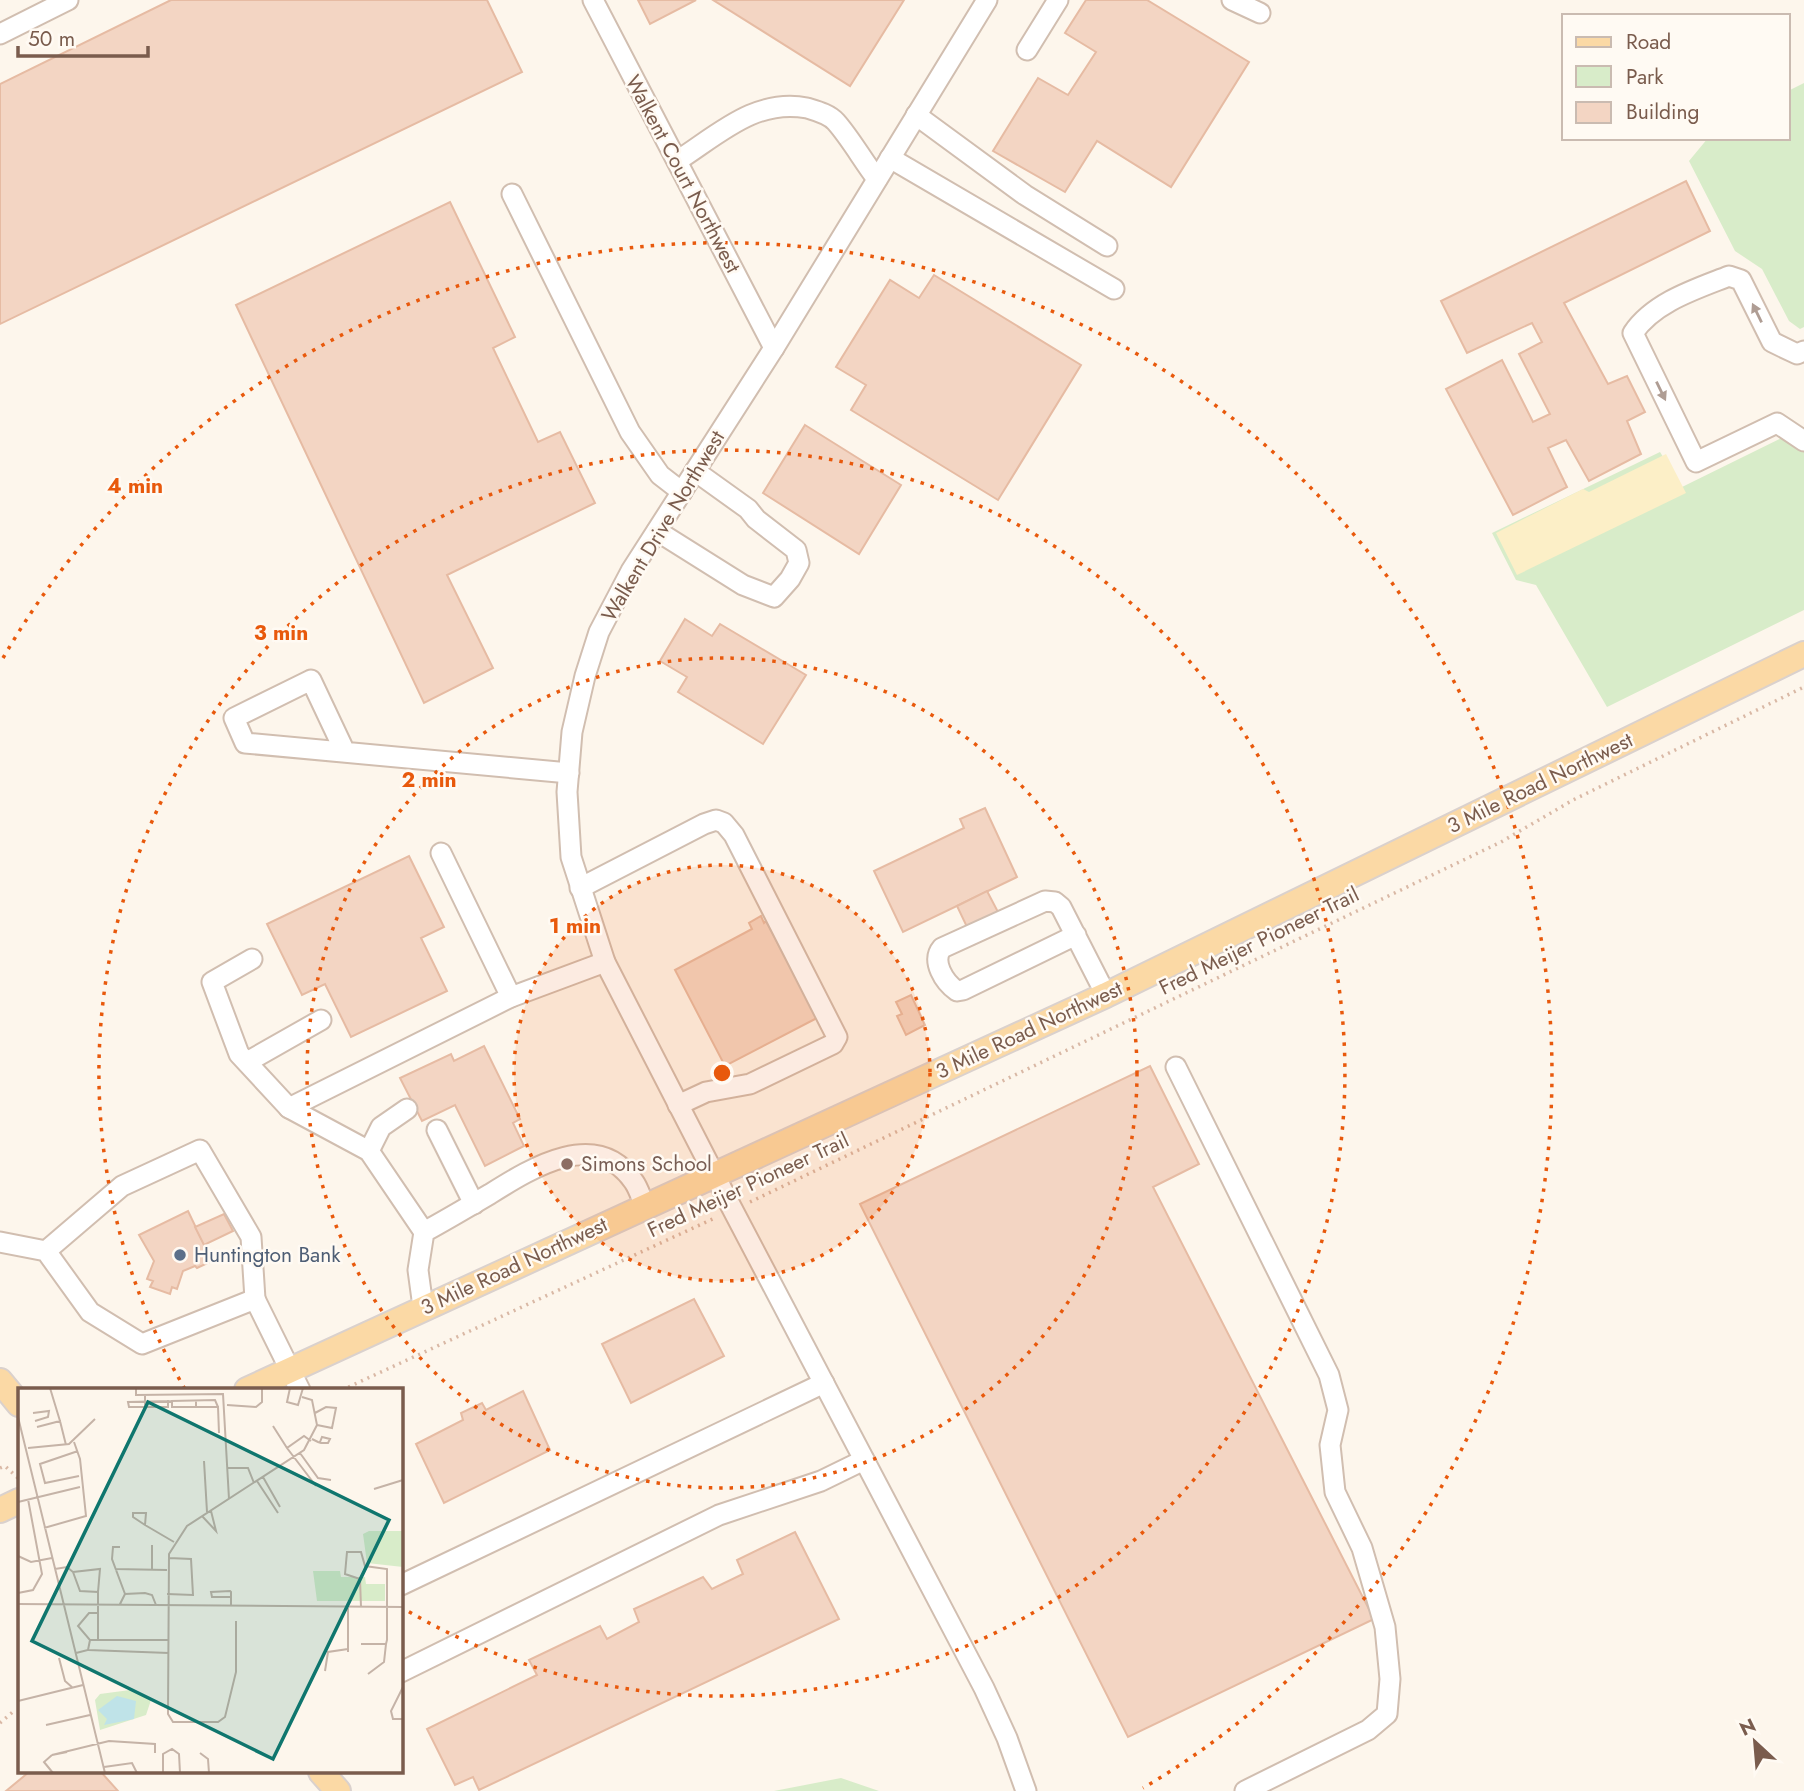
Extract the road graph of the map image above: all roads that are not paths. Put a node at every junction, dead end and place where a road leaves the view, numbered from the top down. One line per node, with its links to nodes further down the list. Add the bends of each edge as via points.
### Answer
1 (68, 0): 7 (street)
2 (593, 0): 11 (street, Walkent Court Northwest)
3 (987, 0): 9 (street, Walkent Drive Northwest)
4 (1058, 0): 8 (street)
5 (1231, 0): 6 (street)
6 (1259, 13)
7 (0, 34)
8 (1027, 50)
9 (916, 115): 10 (street, Walkent Drive Northwest); 14 (street, via 1025,195)
10 (890, 158): 12 (street, Walkent Drive Northwest); 15 (street)
11 (677, 161): 12 (street, via 747,116 766,108 795,106 835,120); 16 (street, Walkent Court Northwest)
12 (877, 179): 16 (street, Walkent Drive Northwest)
13 (512, 194): 20 (street, via 630,432 660,475)
14 (1107, 246)
15 (1114, 289)
16 (774, 348): 19 (street, Walkent Drive Northwest)
17 (1804, 351): 18 (street, one-way to 18, via 1797,354 1772,342 1741,280 1729,276 1686,292 1642,320 1633,333 1696,462 1777,423)
18 (1804, 440)
19 (695, 471): 20 (street, Walkent Drive Northwest); 21 (street, via 796,550 799,563 790,579 774,597 743,584)
20 (682, 492): 21 (street, Walkent Drive Northwest)
21 (657, 531): 24 (street, Walkent Drive Northwest, via 599,632 572,732)
22 (1804, 654): 30 (main road, 3 Mile Road Northwest)
23 (345, 752): 23 (street, via 245,743 234,718 312,680); 24 (street)
24 (569, 773): 26 (street, Walkent Drive Northwest, via 570,857)
25 (440, 853): 31 (street)
26 (580, 888): 29 (street, Walkent Drive Northwest); 35 (street, via 704,824 724,823 837,1037 833,1044 750,1084 706,1092)
27 (1076, 935): 27 (street, via 1061,908 1045,901 942,948 936,962 951,988 963,990); 30 (street)
28 (252, 959): 33 (street, via 212,982 239,1054)
29 (606, 962): 31 (street); 35 (street, Walkent Drive Northwest)
30 (1106, 995): 40 (main road, 3 Mile Road Northwest)
31 (511, 997): 36 (street)
32 (321, 1020): 33 (street)
33 (247, 1062): 36 (street)
34 (1176, 1067): 61 (street, via 1329,1375 1338,1410 1330,1445 1335,1492 1362,1548 1385,1627 1390,1679 1387,1714 1368,1730)
35 (678, 1105): 40 (street, Walkent Drive Northwest)
36 (289, 1108): 39 (street)
37 (407, 1109): 39 (street, via 381,1127)
38 (437, 1130): 41 (street)
39 (369, 1151): 43 (street)
40 (714, 1174): 42 (main road, 3 Mile Road Northwest); 50 (street, Walkent Drive Northwest)
41 (474, 1204): 42 (street, via 540,1165 564,1156 591,1154 626,1174); 43 (street)
42 (645, 1206): 47 (main road, 3 Mile Road Northwest)
43 (424, 1232): 47 (street, via 418,1270)
44 (0, 1242): 45 (street)
45 (46, 1251): 46 (street, via 90,1312 142,1344); 46 (street, via 122,1186 200,1150 251,1237)
46 (256, 1298): 48 (street)
47 (423, 1307): 48 (main road, 3 Mile Road Northwest)
48 (295, 1380): 51 (main road, 3 Mile Road Northwest)
49 (0, 1381): 52 (main road)
50 (824, 1383): 53 (street, Walkent Drive Northwest); 56 (street)
51 (257, 1388)
52 (18, 1403)
53 (864, 1460): 57 (street, via 821,1481 719,1515); 60 (street, Walkent Drive Northwest, via 984,1688)
54 (18, 1501): 55 (main road)
55 (0, 1510)
56 (402, 1585)
57 (402, 1672)
58 (323, 1774): 59 (main road)
59 (338, 1791)
60 (1026, 1791)
61 (1245, 1791)

